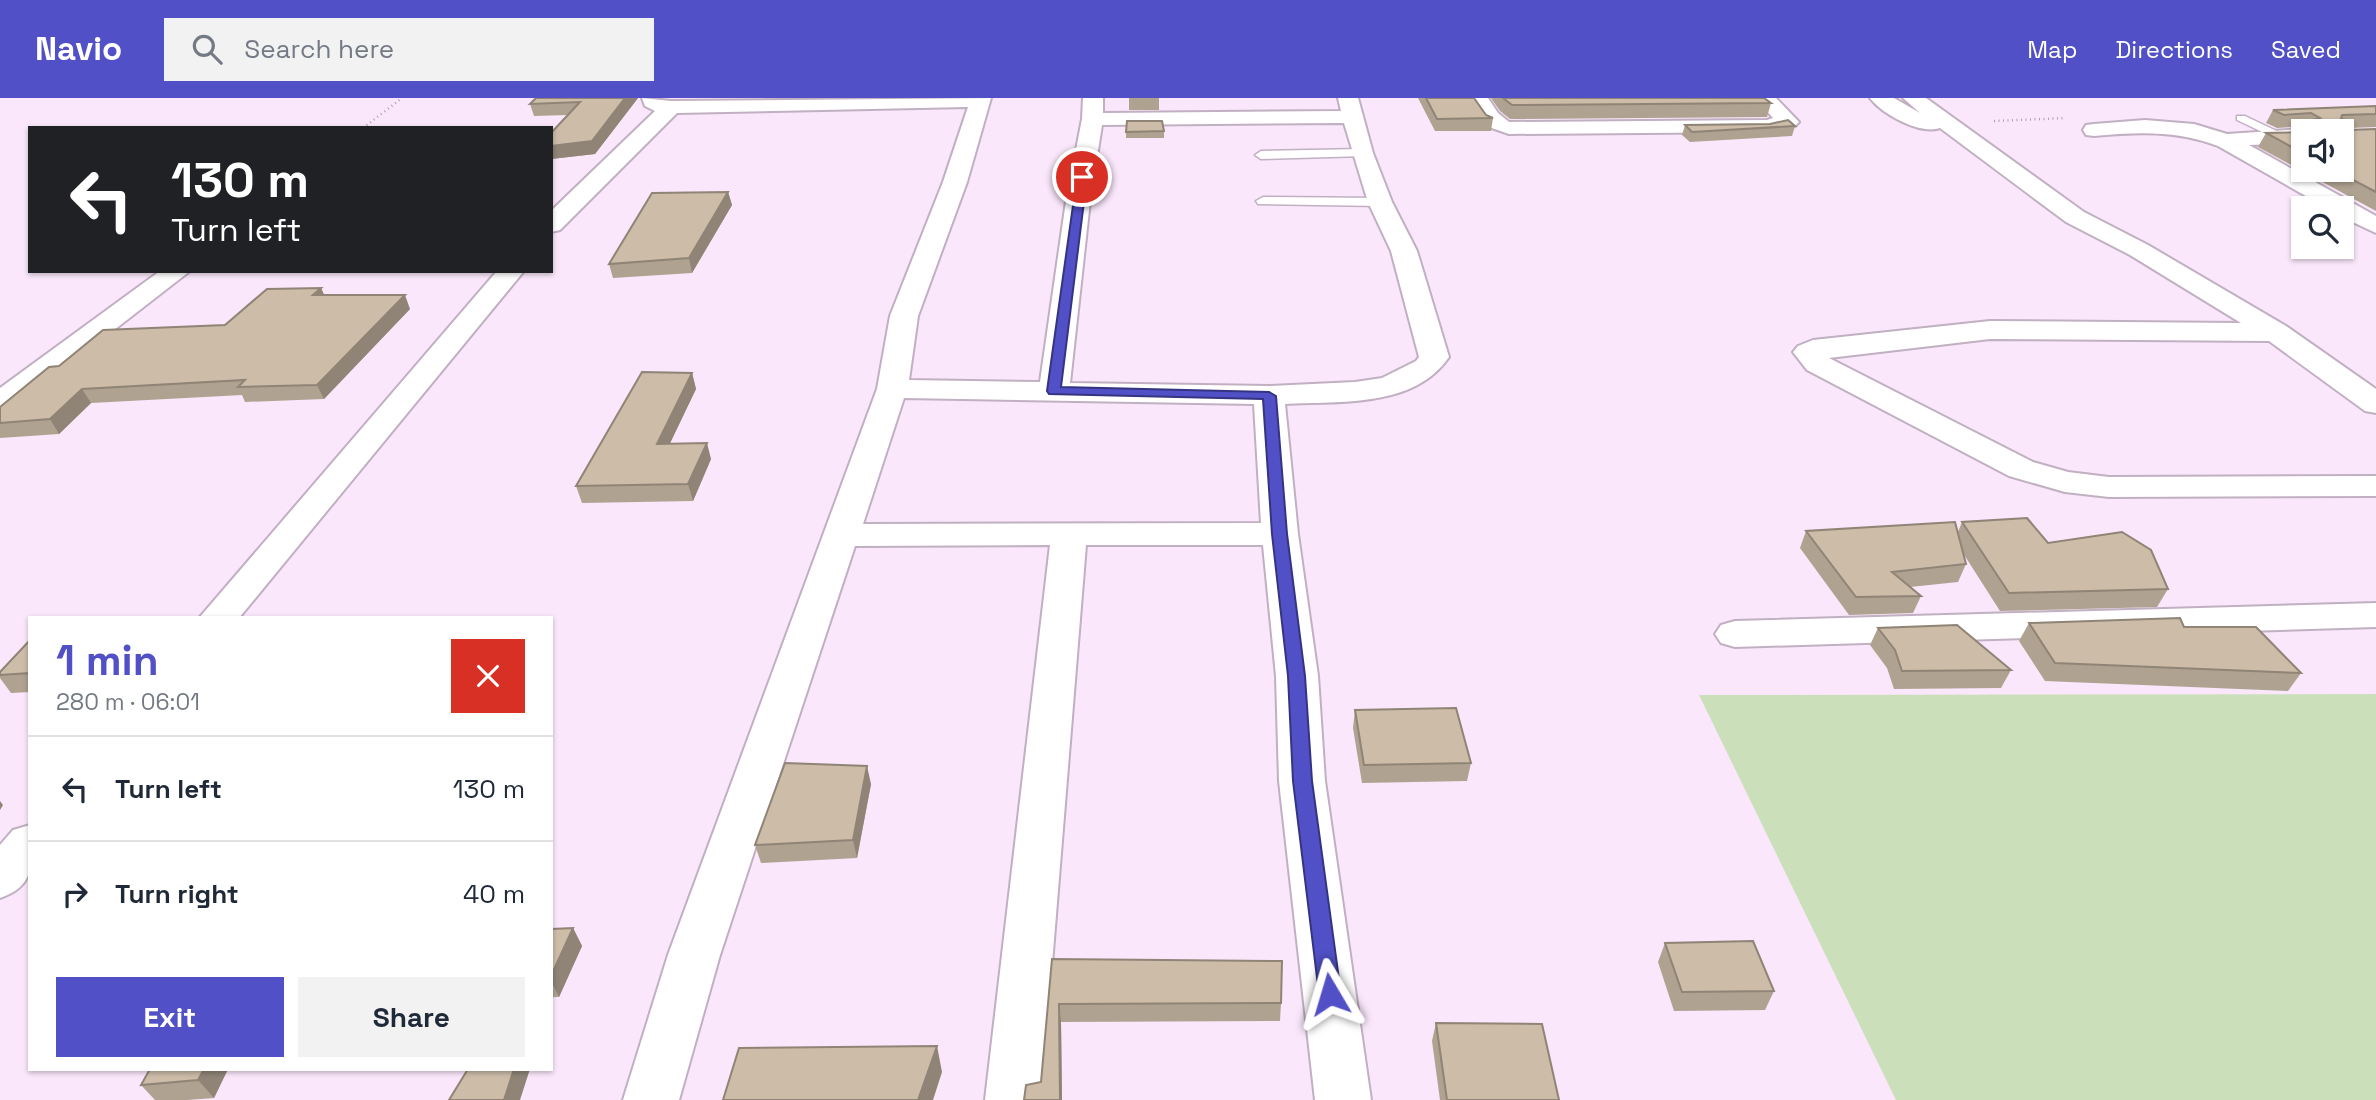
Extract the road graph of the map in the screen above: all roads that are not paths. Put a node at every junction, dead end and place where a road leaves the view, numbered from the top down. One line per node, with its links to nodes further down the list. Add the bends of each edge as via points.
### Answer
1 (1478, 98): 11 (street, via 1492,121 1503,128)
2 (1765, 98): 11 (street, via 1788,122)
3 (1880, 98): 9 (street, via 1906,115)
4 (980, 100): 5 (street); 25 (street, via 955,182 904,316)
5 (662, 102): 20 (street)
6 (1640, 107): 11 (street)
7 (1093, 108): 8 (street); 26 (street)
8 (1351, 108): 16 (street)
9 (1935, 118): 24 (street, via 2075,217)
10 (2241, 118): 13 (lane)
11 (1657, 127)
12 (2094, 130): 15 (street, via 2180,127)
13 (2291, 136)
14 (2291, 136): 15 (street)
15 (2226, 141): 21 (street)
16 (1362, 153): 17 (lane); 19 (street)
17 (1261, 155)
18 (1263, 201): 19 (lane)
19 (1381, 202): 27 (street, via 1404,251 1434,357 1412,377 1388,387)
20 (553, 223)
21 (2376, 226)
22 (174, 273): 28 (street)
23 (509, 273): 35 (street)
24 (2276, 332): 29 (street); 30 (street, via 1990,330 1808,352 1818,364 1959,438 2021,469 2065,482 2109,487)
25 (892, 389): 26 (street); 33 (street)
26 (1054, 391): 27 (street)
27 (1269, 396): 32 (street)
28 (0, 403)
29 (2376, 404)
30 (2376, 486)
31 (1069, 534): 32 (street); 33 (street); 40 (street)
32 (1280, 534): 41 (street, via 1297,676 1302,781)
33 (842, 535): 39 (street, via 694,955)
34 (2376, 615): 36 (street)
35 (220, 616)
36 (1735, 634)
37 (28, 845): 38 (street)
38 (0, 879)
39 (651, 1100)
40 (1013, 1100)
41 (1343, 1100)

